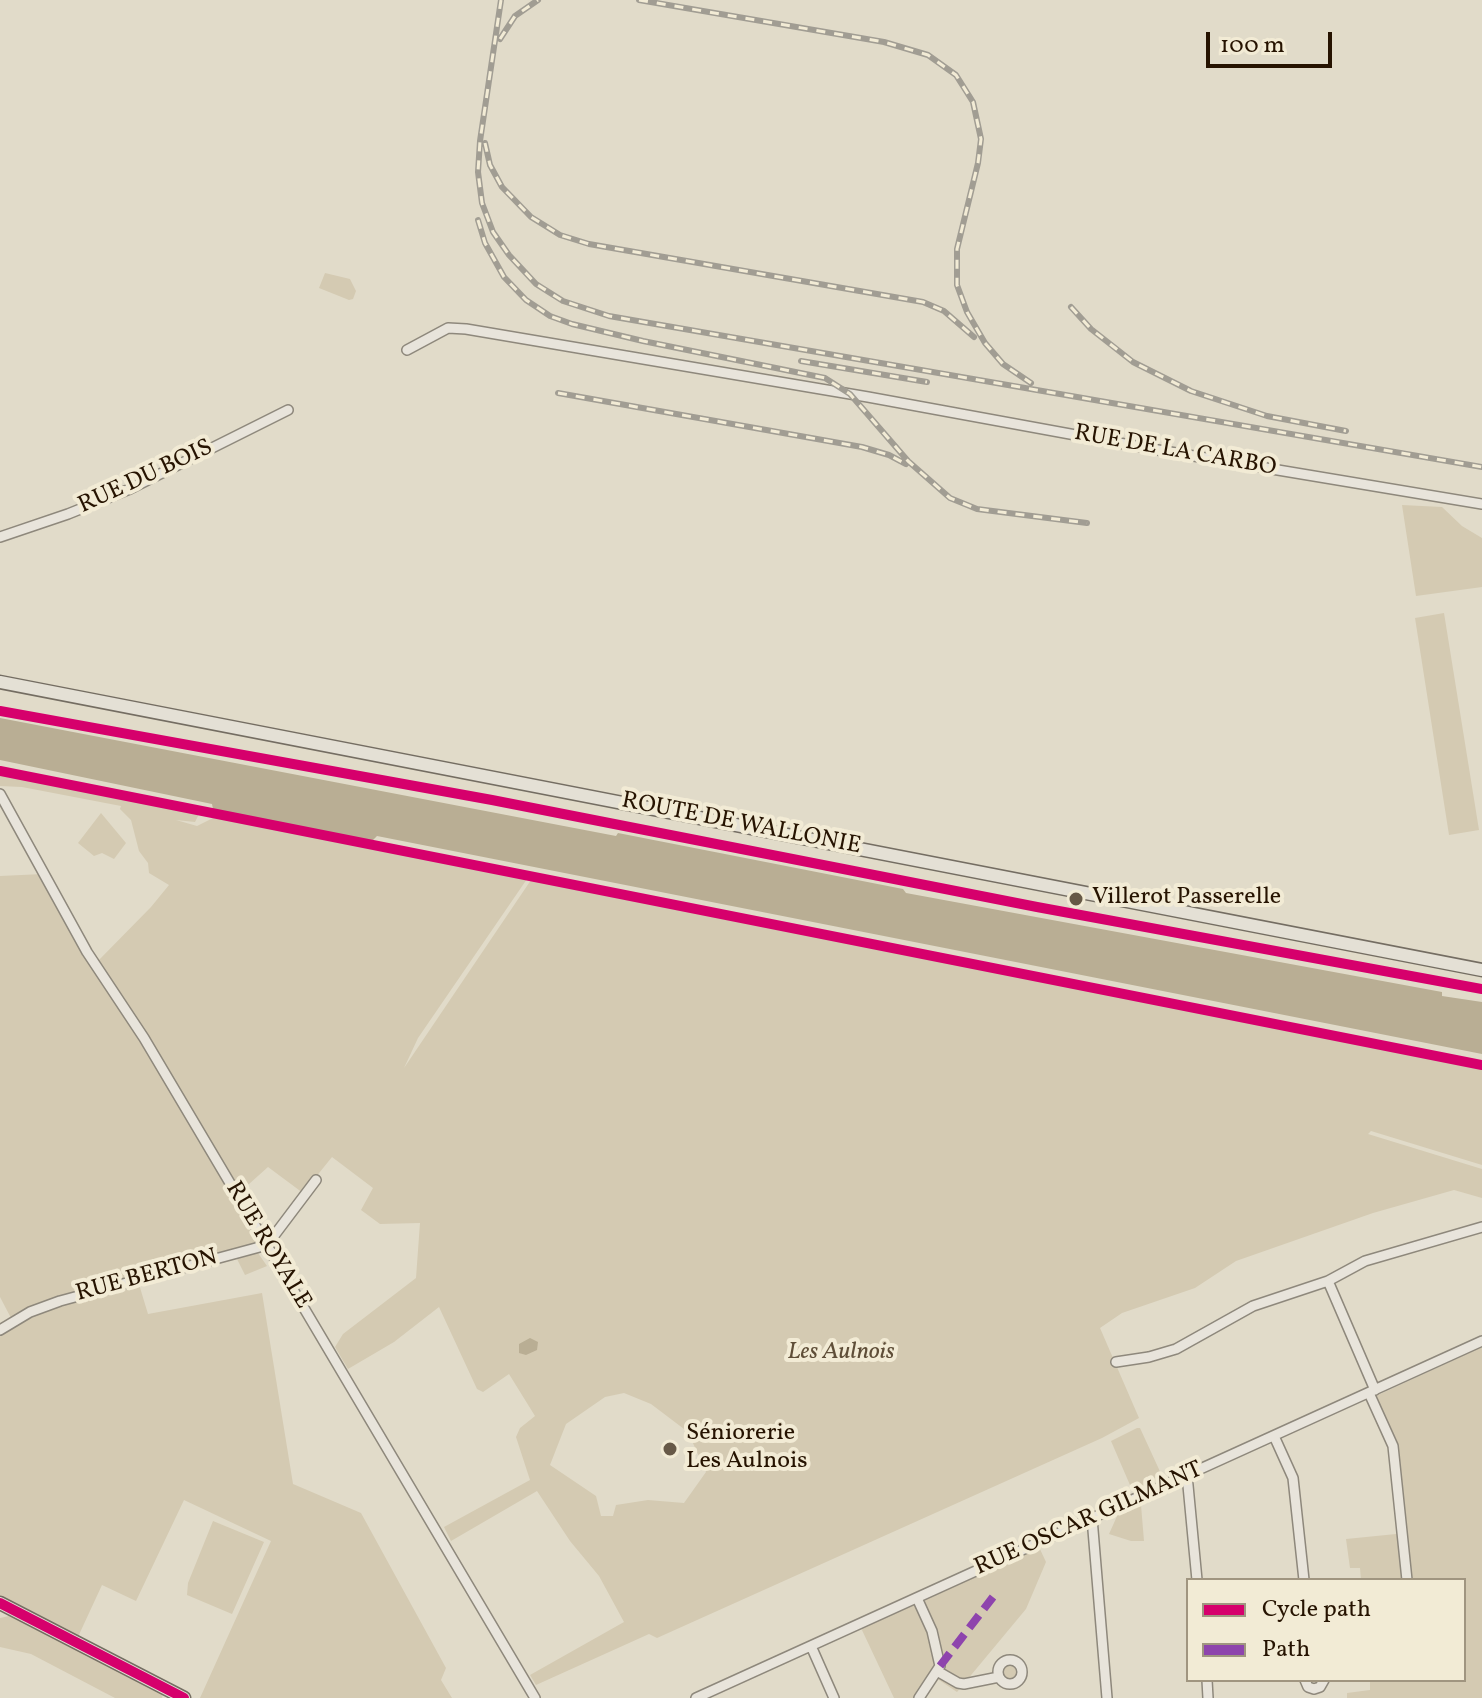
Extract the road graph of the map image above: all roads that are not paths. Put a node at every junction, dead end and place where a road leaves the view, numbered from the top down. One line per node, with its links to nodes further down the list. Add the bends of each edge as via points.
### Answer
1 (407, 350): 3 (street, RUE DE LA CARBO, via 448,328 466,329)
2 (288, 410): 4 (street, RUE DU BOIS, via 130,489)
3 (1482, 504)
4 (0, 537)
5 (0, 682): 7 (main road, ROUTE DE WALLONIE)
6 (0, 794): 10 (street, RUE ROYALE, via 87,952)
7 (1482, 970)
8 (316, 1180): 10 (street)
9 (1482, 1227): 11 (street, via 1365,1261)
10 (267, 1245): 12 (street, RUE BERTON, via 60,1301); 31 (street, RUE ROYALE)
11 (1328, 1281): 14 (street, via 1253,1306 1176,1349); 15 (street)
12 (0, 1330)
13 (1482, 1341): 15 (street, RUE OSCAR GILMANT)
14 (1116, 1362)
15 (1372, 1391): 16 (street, RUE OSCAR GILMANT); 21 (street, via 1393,1446)
16 (1274, 1436): 17 (street, RUE OSCAR GILMANT); 20 (street, via 1293,1478)
17 (1187, 1475): 18 (street, RUE OSCAR GILMANT); 19 (street)
18 (1092, 1518): 22 (street, RUE OSCAR GILMANT); 35 (street)
19 (1197, 1578)
20 (1304, 1578)
21 (1407, 1578)
22 (917, 1598): 24 (street, RUE OSCAR GILMANT); 25 (street, via 937,1648 940,1666)
23 (0, 1603): 30 (main road)
24 (811, 1646): 32 (street, RUE OSCAR GILMANT); 33 (street)
25 (935, 1674): 26 (street, via 964,1684); 34 (street)
26 (999, 1677)
27 (1207, 1682): 36 (street); 37 (street)
28 (1306, 1682): 29 (street, via 1314,1689)
29 (1323, 1682)
30 (184, 1698)
31 (535, 1698)
32 (696, 1698)
33 (834, 1698)
34 (919, 1698)
35 (1107, 1698)
36 (1208, 1698)
37 (1216, 1698)

